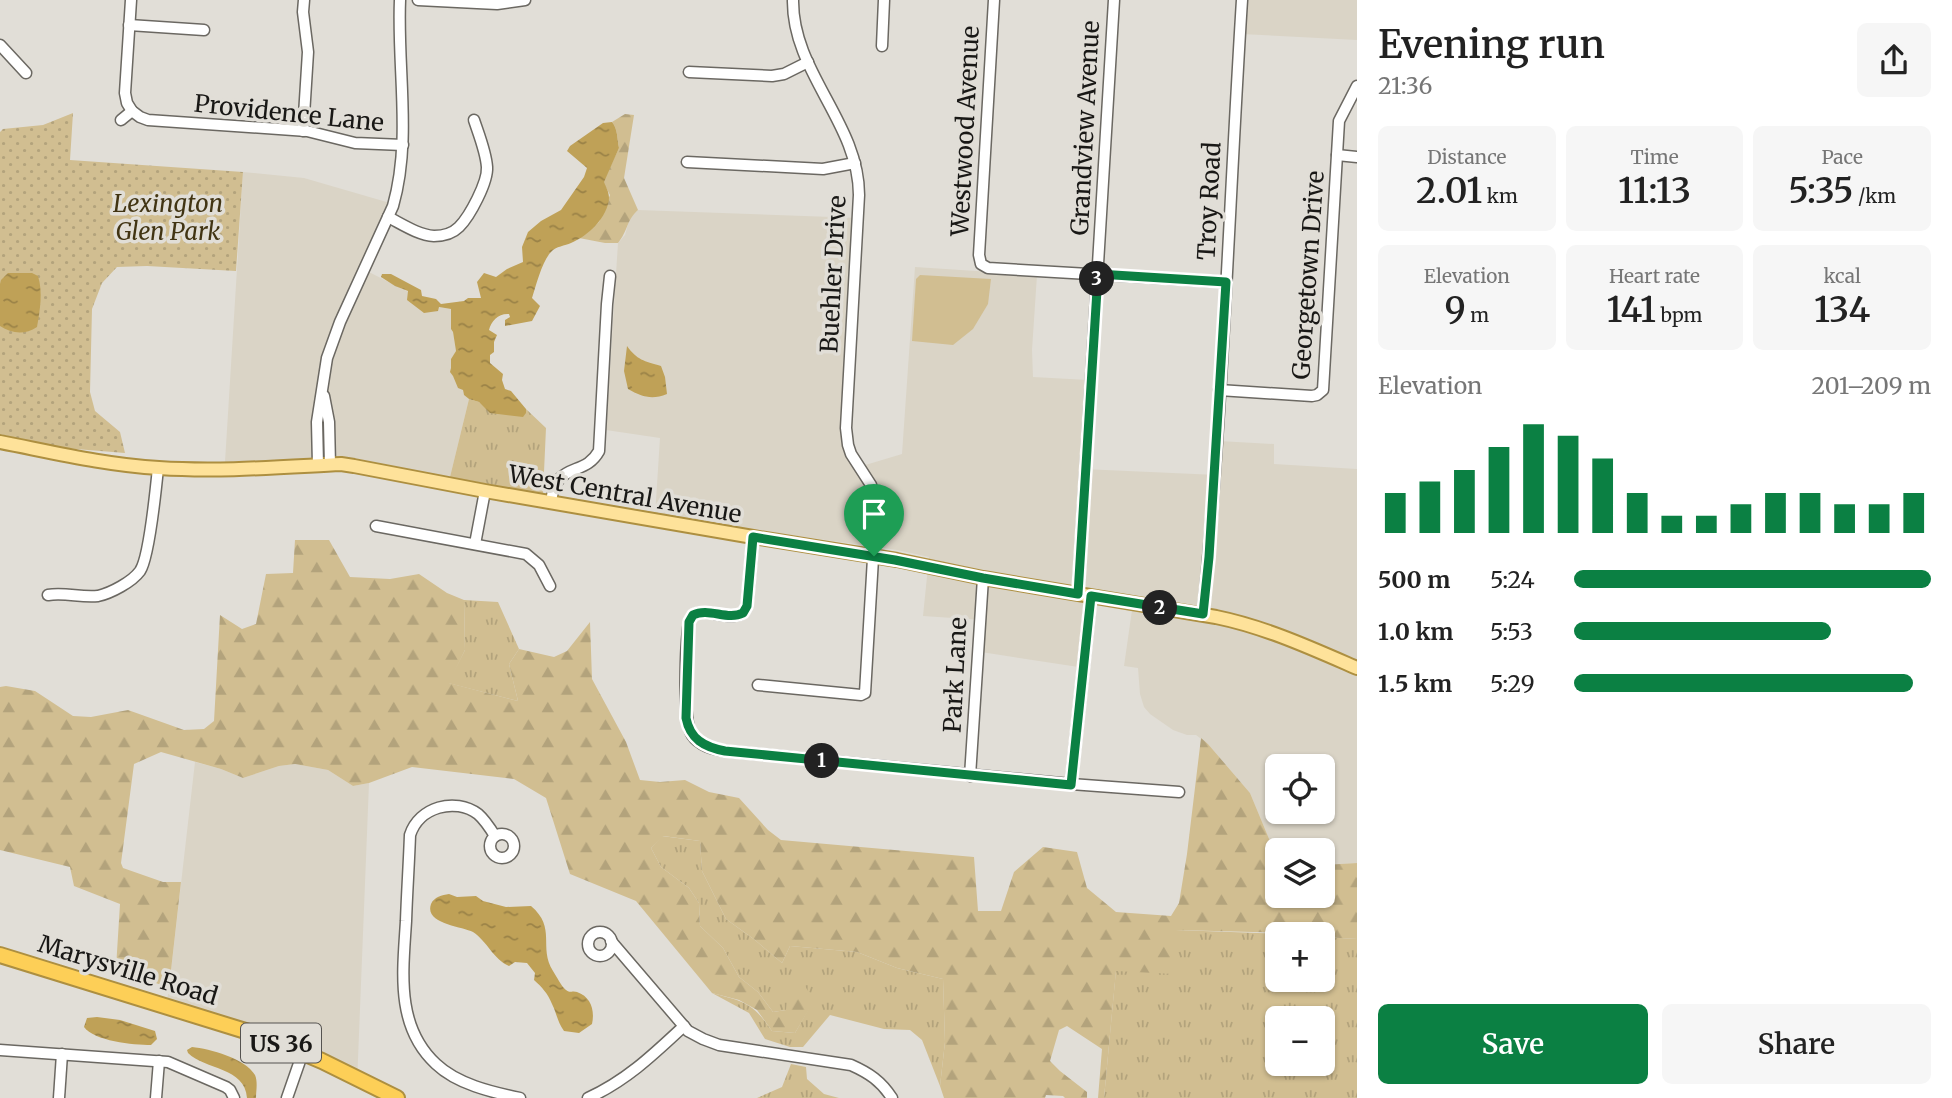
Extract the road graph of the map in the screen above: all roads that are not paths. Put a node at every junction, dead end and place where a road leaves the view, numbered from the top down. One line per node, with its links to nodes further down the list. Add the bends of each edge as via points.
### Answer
1 (131, 0): 11 (street)
2 (304, 0): 22 (street, via 308,52)
3 (400, 0): 23 (street)
4 (418, 0): 5 (street, via 496,4)
5 (525, 0)
6 (793, 0): 15 (street, Buehler Drive, via 798,41)
7 (884, 0): 14 (street)
8 (994, 0): 29 (street, Westwood Avenue, via 981,264)
9 (1114, 0): 29 (street, Grandview Avenue)
10 (1242, 0): 31 (street, Troy Road)
11 (129, 25): 12 (street); 19 (street, via 125,93)
12 (204, 30)
13 (0, 45): 17 (street)
14 (882, 46)
15 (808, 62): 16 (street, via 779,75); 27 (street, Buehler Drive)
16 (690, 72)
17 (26, 73)
18 (1357, 86): 24 (street, Georgetown Drive, via 1339,121)
19 (132, 111): 20 (street); 22 (street, Providence Lane, via 148,120)
20 (121, 120)
21 (474, 120): 28 (street, via 487,172 460,226 433,236)
22 (303, 131): 23 (street, Providence Lane, via 366,145)
23 (403, 145): 28 (street, via 399,186)
24 (1337, 155): 25 (street); 32 (street, Georgetown Drive, via 1323,390 1312,396)
25 (1357, 157)
26 (687, 162): 27 (street, via 823,169)
27 (855, 163): 41 (street, Buehler Drive, via 859,195 846,428 851,454 875,500)
28 (388, 217): 34 (street, via 324,368 329,422)
29 (1098, 274): 31 (street); 45 (street, Grandview Avenue)
30 (610, 276): 37 (street, via 599,451 558,479)
31 (1226, 282): 32 (street, Troy Road)
32 (1219, 390): 46 (street, Troy Road)
33 (0, 442): 35 (main road, West Central Avenue)
34 (324, 465): 35 (main road, West Central Avenue); 36 (main road, West Central Avenue, via 354,466)
35 (159, 468): 44 (street, via 140,570 103,594)
36 (485, 491): 37 (main road, West Central Avenue); 40 (street)
37 (551, 502): 39 (main road, West Central Avenue)
38 (376, 526): 40 (street)
39 (753, 537): 41 (main road, West Central Avenue); 49 (street, via 743,613 701,612 689,622 685,710 692,735 705,746 725,751)
40 (475, 544): 43 (street, via 526,554 539,565)
41 (874, 556): 42 (main road, West Central Avenue); 48 (street, Buehler Drive, via 865,693)
42 (983, 578): 45 (main road, West Central Avenue); 49 (street, Park Lane)
43 (550, 586)
44 (48, 595)
45 (1084, 595): 46 (main road, West Central Avenue); 50 (street, Grandview Avenue)
46 (1203, 614): 47 (main road, West Central Avenue, via 1264,629)
47 (1357, 668)
48 (758, 685)
49 (970, 776): 50 (street)
50 (1071, 785): 51 (street)
51 (1179, 792)
52 (495, 836): 65 (street, via 476,813 457,806 433,809 413,825 402,984 413,1031 435,1064 472,1085)
53 (611, 941): 55 (street)
54 (0, 955): 57 (highway, Marysville Road / US 36, via 240,1028)
55 (684, 1027): 66 (street, via 637,1069); 67 (street, via 719,1045 851,1065 870,1073)
56 (0, 1050): 58 (street)
57 (303, 1052): 63 (street); 64 (highway, Marysville Road / US 36)
58 (62, 1054): 59 (street); 60 (street)
59 (159, 1061): 61 (street); 62 (street, via 226,1087)
60 (59, 1098)
61 (156, 1098)
62 (234, 1098)
63 (287, 1098)
64 (397, 1098)
65 (520, 1098)
66 (588, 1098)
67 (892, 1098)

